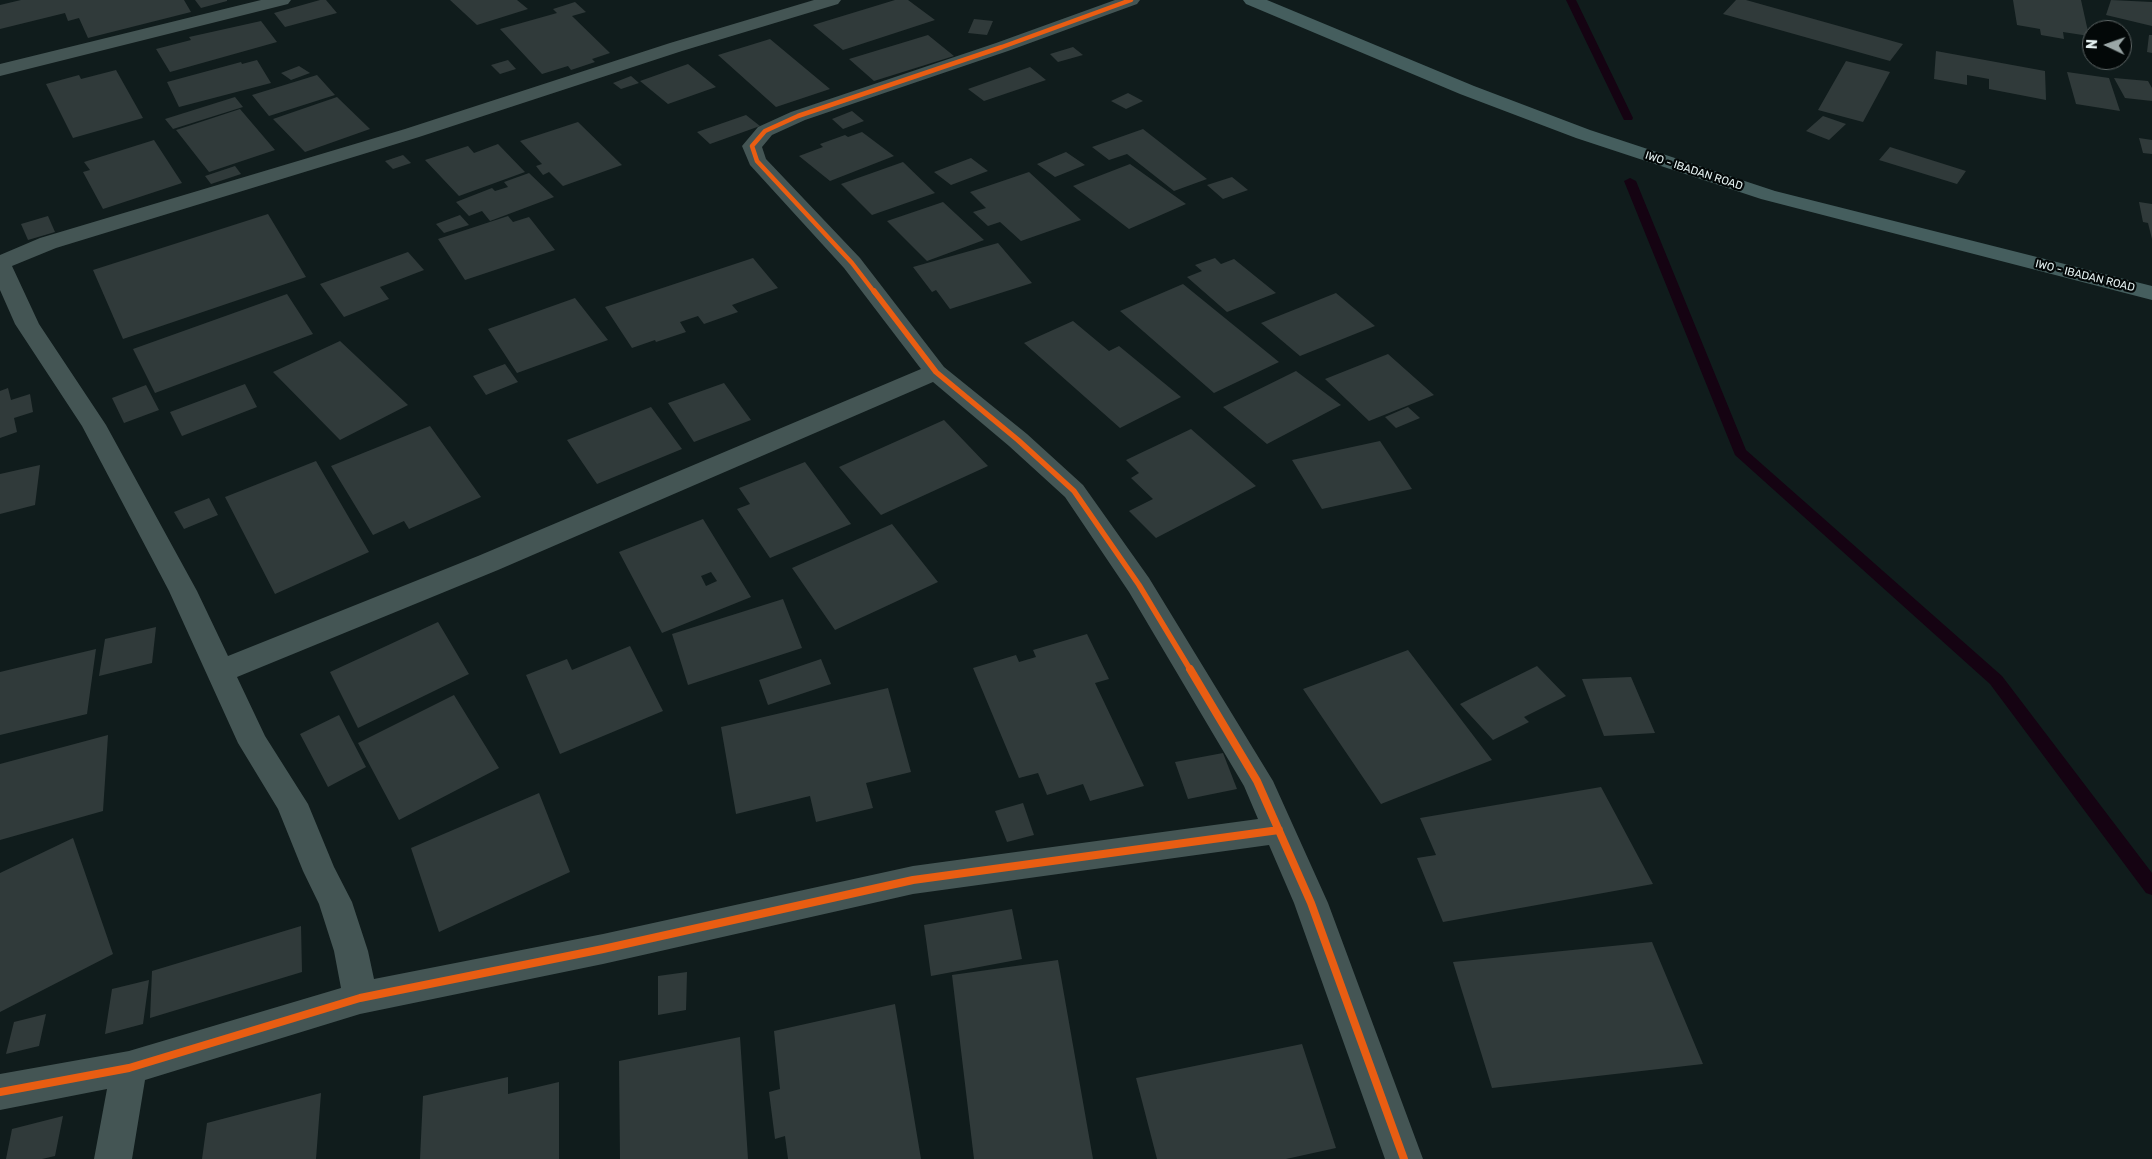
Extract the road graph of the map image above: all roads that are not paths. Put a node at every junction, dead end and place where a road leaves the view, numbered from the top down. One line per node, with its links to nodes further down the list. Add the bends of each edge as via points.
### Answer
1 (282, 0): 5 (street)
2 (832, 0): 6 (street, via 412,133 48,243)
3 (1130, 0): 8 (street, via 1002,48 798,116 765,131 752,146 757,161 852,263)
4 (1252, 0): 7 (main road, IWO - IBADAN ROAD, via 1467,90 1583,134 1759,192)
5 (0, 70)
6 (0, 264): 9 (street, via 27,324 94,425 182,591)
7 (2152, 292)
8 (936, 372): 9 (street, via 488,564); 10 (street, via 1074,491 1139,585 1252,772)
9 (219, 672): 11 (street, via 253,743 292,804 335,902 351,951)
10 (1279, 830): 11 (street, via 913,880 603,949); 15 (street, via 1311,903)
11 (360, 998): 12 (street)
12 (129, 1068): 13 (street); 14 (street)
13 (0, 1092)
14 (113, 1159)
15 (1404, 1159)

